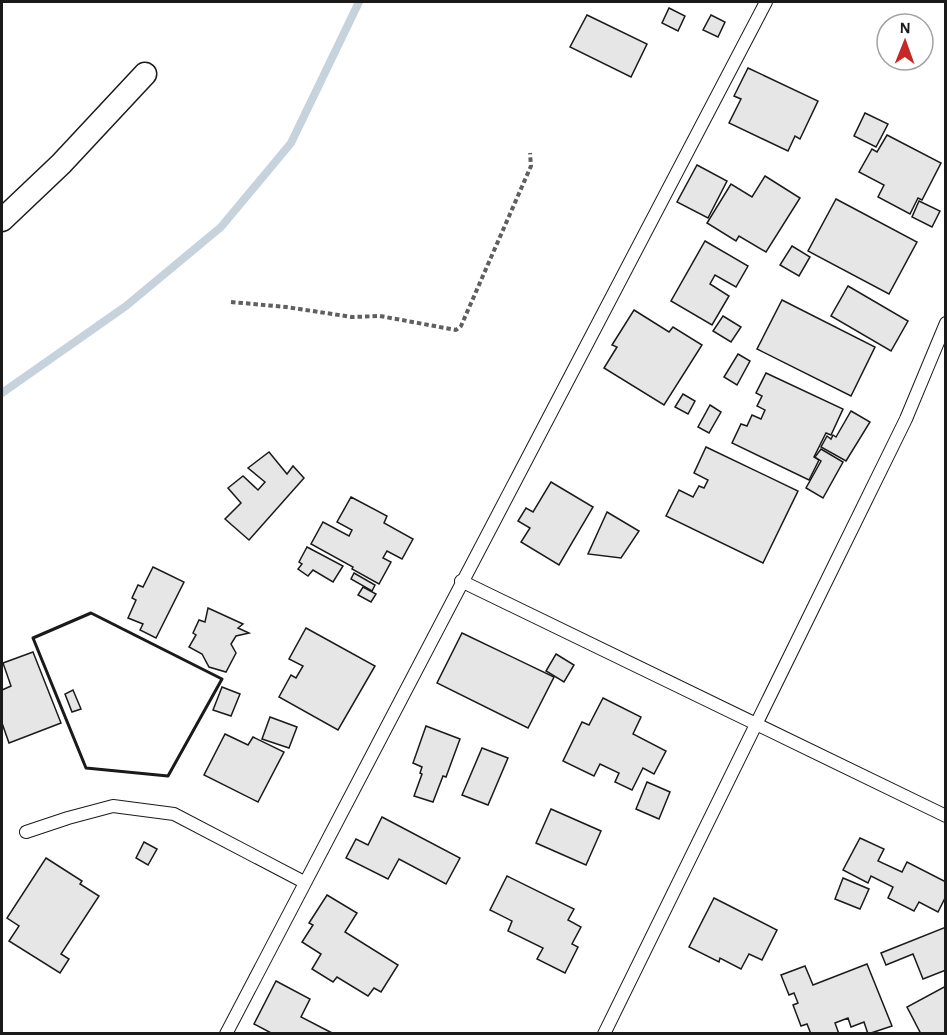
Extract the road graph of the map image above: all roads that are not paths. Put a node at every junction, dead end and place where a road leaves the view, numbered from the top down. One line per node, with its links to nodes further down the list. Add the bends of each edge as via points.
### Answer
1 (766, 2): 5 (lane)
2 (144, 74): 3 (street, via 61,164)
3 (2, 220)
4 (945, 323): 6 (lane, via 906,419)
5 (461, 581): 6 (lane); 9 (lane)
6 (757, 724): 7 (lane); 11 (lane)
7 (945, 816)
8 (26, 832): 9 (lane, via 113,806 174,814)
9 (304, 882): 10 (lane)
10 (226, 1034)
11 (604, 1034)

